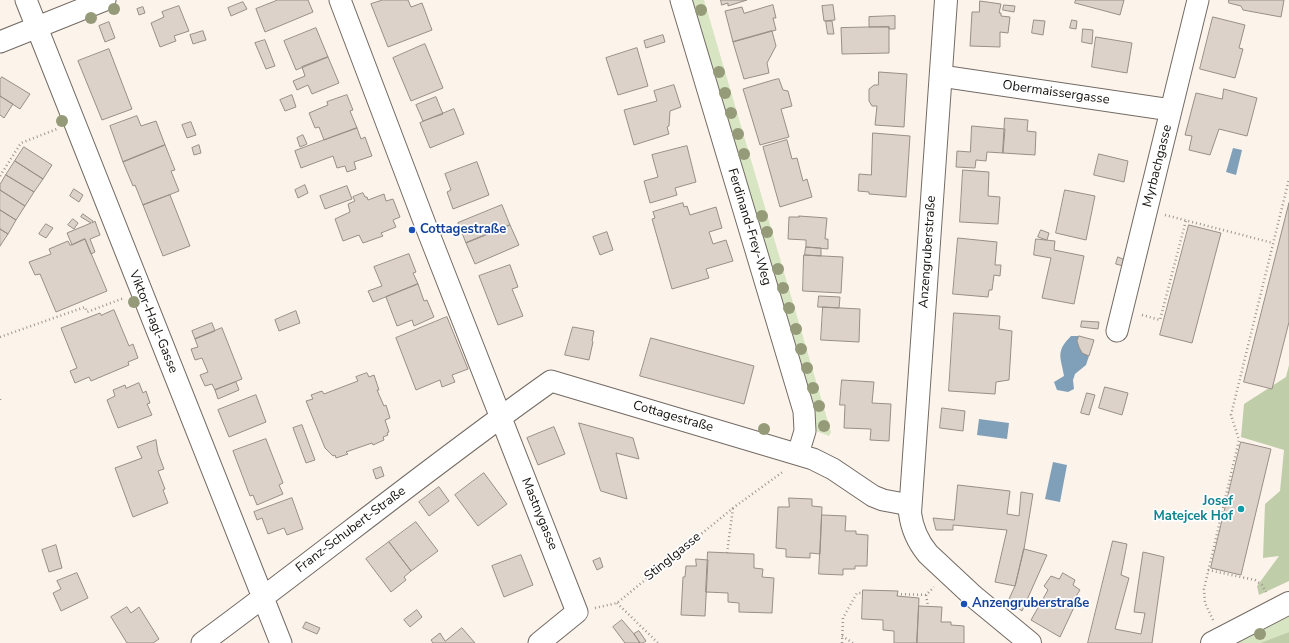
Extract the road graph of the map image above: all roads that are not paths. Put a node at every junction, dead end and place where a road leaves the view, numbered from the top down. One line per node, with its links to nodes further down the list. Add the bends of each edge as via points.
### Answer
1 (26, 0): 7 (street, Viktor-Hagl-Gasse)
2 (105, 0): 7 (street)
3 (340, 0): 12 (street)
4 (681, 0): 13 (street, Ferdinand-Frey-Weg, via 804,411 805,431)
5 (946, 0): 9 (street, Anzengruberstraße)
6 (1198, 0): 10 (street, Myrbachgasse)
7 (36, 27): 8 (street); 15 (street, Viktor-Hagl-Gasse)
8 (0, 42)
9 (941, 76): 10 (street, Obermaissergasse); 14 (street, Anzengruberstraße)
10 (1171, 110): 11 (street, Myrbachgasse)
11 (1117, 331)
12 (500, 417): 13 (street, Cottagestraße, via 551,381); 15 (street, Franz-Schubert-Straße); 20 (street, Mastnygasse, via 577,612)
13 (798, 454): 14 (street, Cottagestraße, via 823,463 873,496)
14 (910, 505): 21 (street, via 914,532 928,554)
15 (263, 598): 18 (street, Franz-Schubert-Straße); 19 (street, Viktor-Hagl-Gasse)
16 (1279, 600): 17 (street)
17 (1214, 634)
18 (202, 643)
19 (281, 643)
20 (539, 643)
21 (1030, 643)

